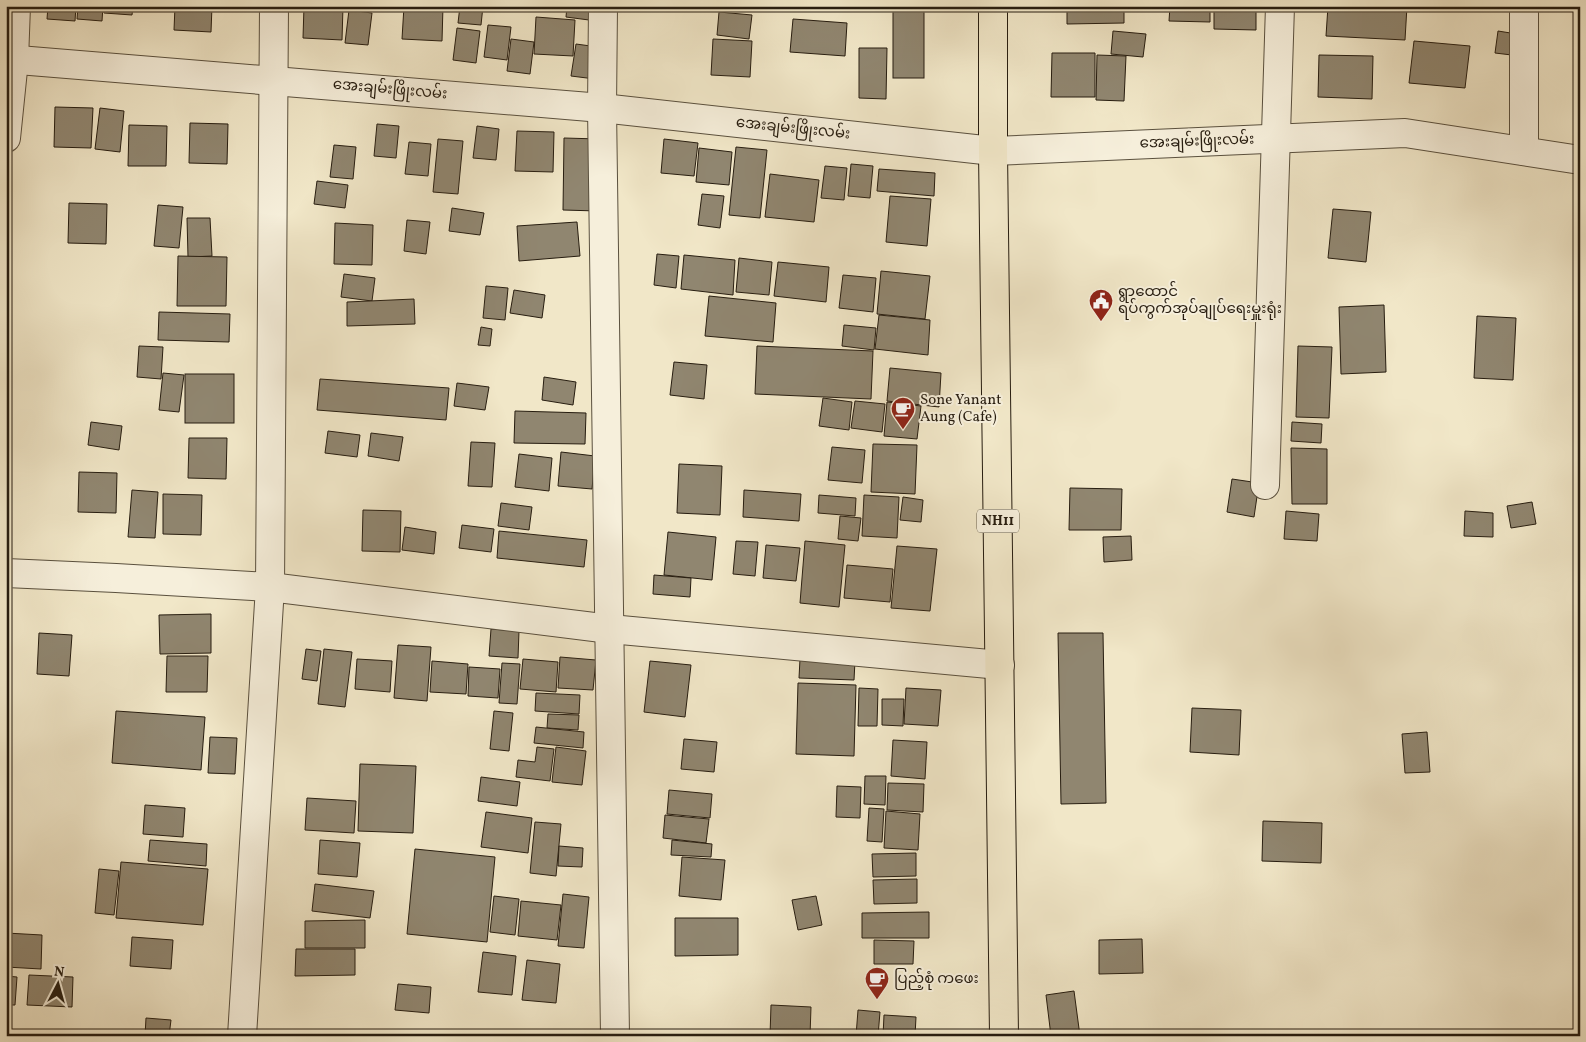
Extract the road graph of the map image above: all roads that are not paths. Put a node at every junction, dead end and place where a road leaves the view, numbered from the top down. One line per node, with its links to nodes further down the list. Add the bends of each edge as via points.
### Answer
1 (16, 6): 7 (street)
2 (274, 6): 8 (street)
3 (602, 6): 9 (street)
4 (992, 6): 12 (highway, NH11)
5 (1280, 6): 11 (street)
6 (1524, 6): 13 (street)
7 (10, 59): 8 (street, အေးချမ်းဖြိုးလမ်း); 10 (street)
8 (274, 81): 9 (street, အေးချမ်းဖြိုးလမ်း); 17 (street)
9 (602, 108): 12 (street, အေးချမ်းဖြိုးလမ်း); 18 (street)
10 (6, 138)
11 (1277, 139): 12 (street, အေးချမ်းဖြိုးလမ်း); 13 (street, အေးချမ်းဖြိုးလမ်း, via 1405,133); 15 (street)
12 (993, 151): 19 (highway, NH11)
13 (1524, 151): 14 (street, အေးချမ်းဖြိုးလမ်း)
14 (1580, 160)
15 (1265, 485)
16 (6, 573): 17 (street)
17 (270, 587): 18 (street); 20 (street)
18 (610, 630): 19 (street); 21 (street)
19 (1000, 666): 22 (highway, NH11)
20 (242, 1036)
21 (616, 1036)
22 (1004, 1036)

